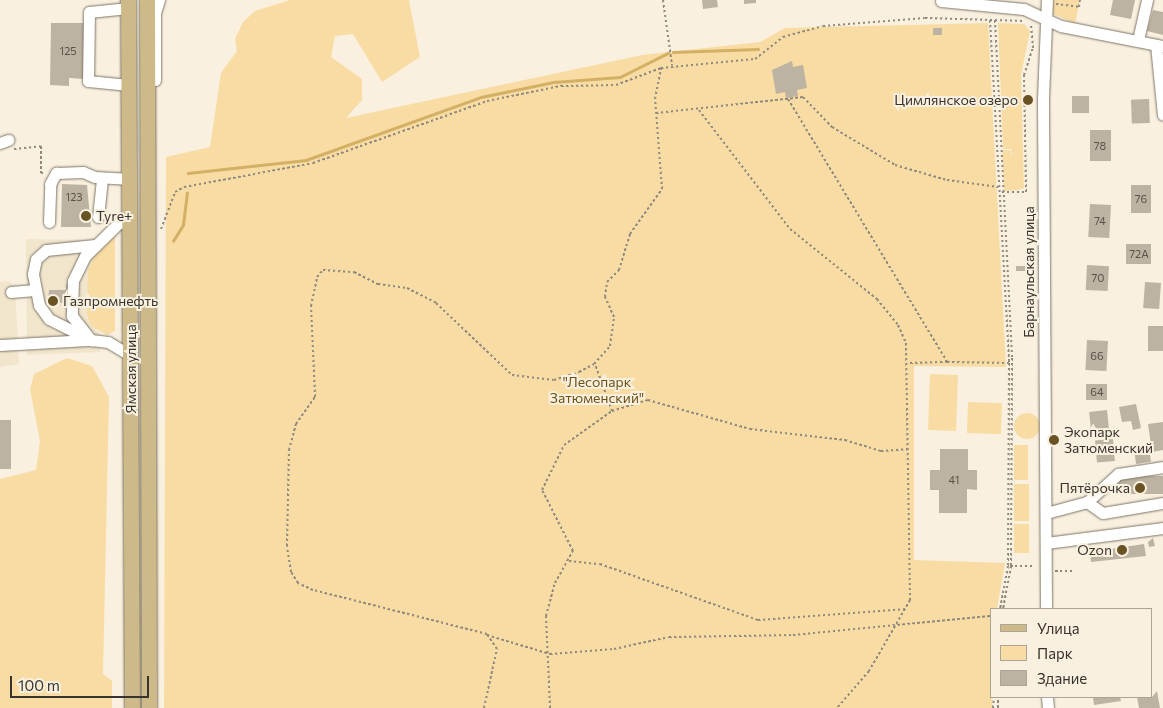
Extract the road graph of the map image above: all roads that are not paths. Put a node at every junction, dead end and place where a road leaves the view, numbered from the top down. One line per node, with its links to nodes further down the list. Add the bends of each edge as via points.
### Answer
1 (147, 0): 11 (main road, Ямская улица)
2 (159, 0): 11 (street)
3 (1147, 0): 8 (street)
4 (941, 1): 7 (street, via 1024,8 1032,19)
5 (1047, 2): 7 (street, Барнаульская улица)
6 (128, 4): 10 (main road, Ямская улица); 10 (street, via 89,12 88,81)
7 (1046, 20): 8 (street); 27 (street, Барнаульская улица)
8 (1138, 40): 9 (street)
9 (1159, 46): 12 (street)
10 (129, 85): 14 (main road, Ямская улица)
11 (149, 114): 32 (main road, Ямская улица)
12 (1163, 115)
13 (98, 178): 14 (street); 16 (street); 17 (street, via 83,172 56,173 50,184)
14 (131, 179): 15 (main road, Ямская улица)
15 (131, 211): 18 (street); 23 (main road, Ямская улица)
16 (98, 217)
17 (49, 222)
18 (95, 245): 19 (street, via 39,253); 21 (street, via 72,281 72,316)
19 (34, 290): 20 (street); 21 (street, via 49,319)
20 (11, 292)
21 (91, 340): 22 (street); 23 (street, via 108,342)
22 (0, 346)
23 (131, 356): 31 (main road, Ямская улица)
24 (1163, 467): 25 (street, via 1118,474)
25 (1087, 502): 26 (street, via 1103,513); 27 (street)
26 (1163, 503)
27 (1046, 513): 29 (street, Барнаульская улица)
28 (1163, 528): 29 (street)
29 (1046, 543): 30 (street, Барнаульская улица)
30 (1046, 608)
31 (132, 708)
32 (149, 708)

